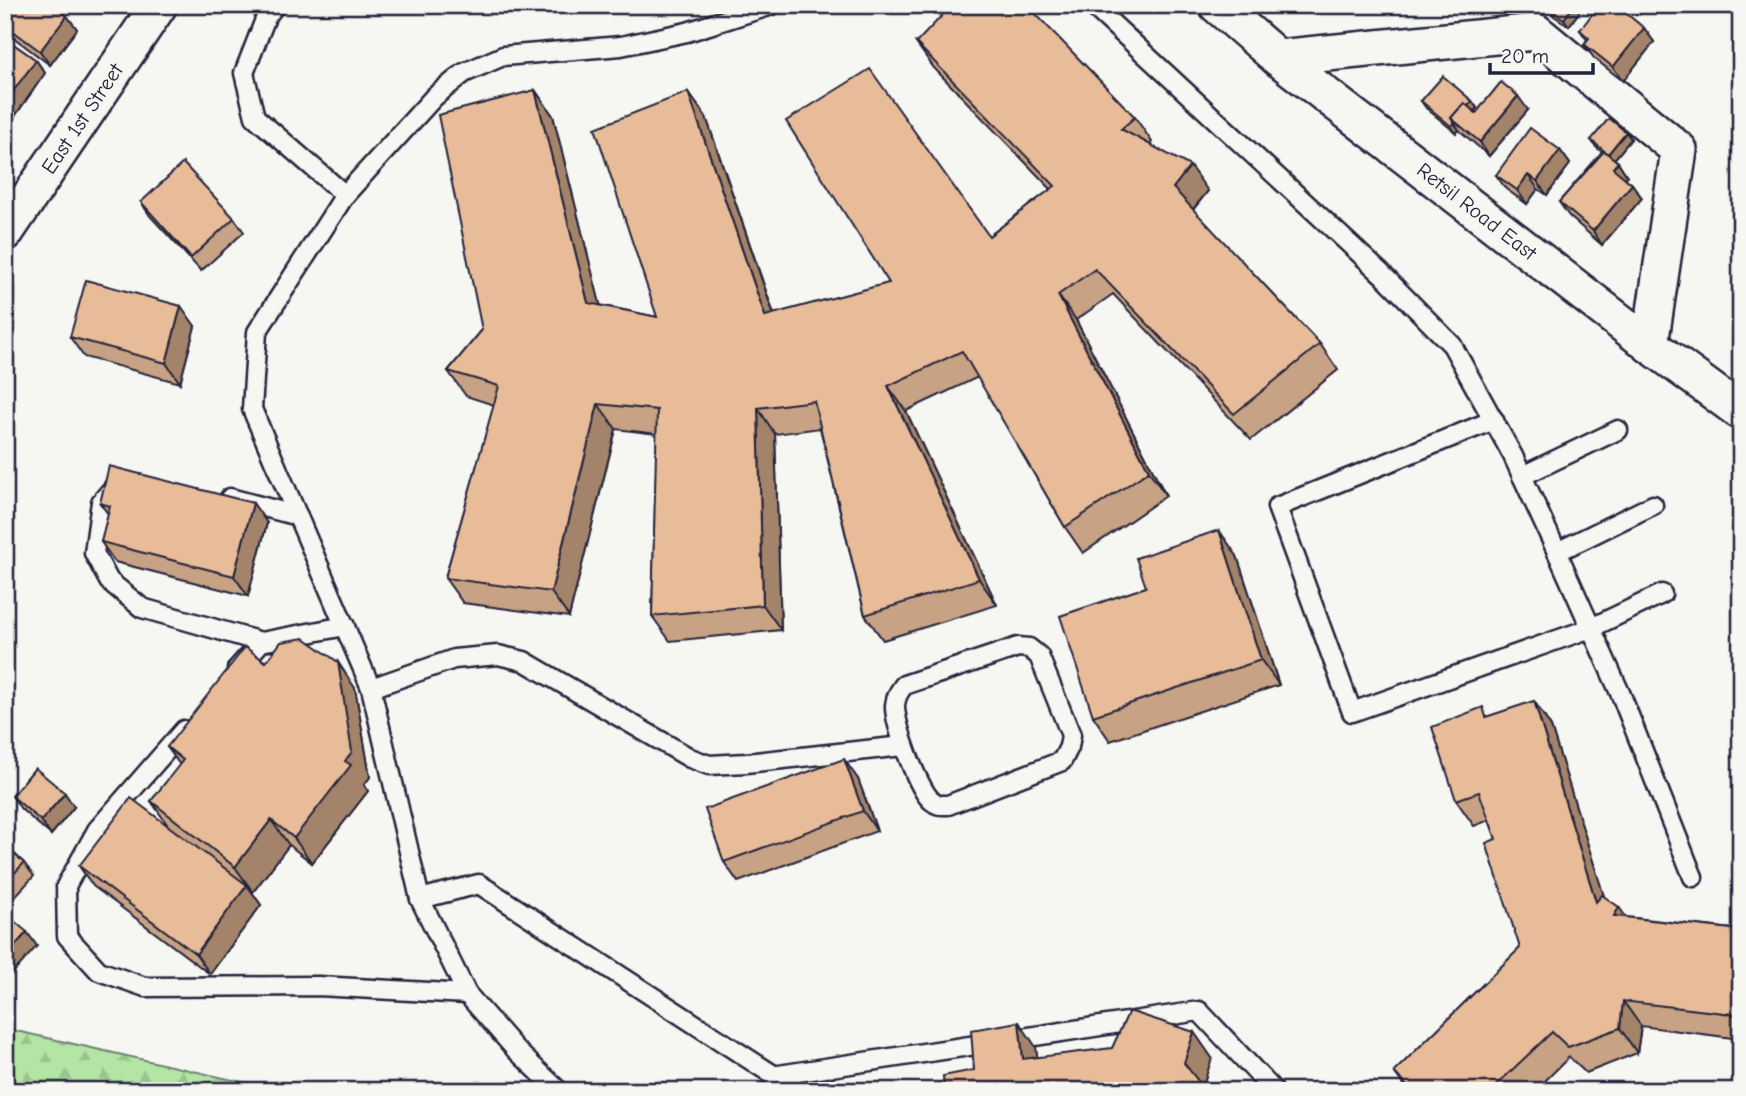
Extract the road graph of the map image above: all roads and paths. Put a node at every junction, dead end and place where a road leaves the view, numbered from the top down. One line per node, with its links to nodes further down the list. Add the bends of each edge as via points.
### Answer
1 (159, 5): 8 (street, East 1st Street)
2 (275, 5): 7 (lane, via 265,17 244,73 255,117)
3 (772, 5): 7 (lane, via 687,32 621,46 503,56 464,73 434,97)
4 (1092, 5): 11 (lane, via 1383,275 1452,345)
5 (1217, 5): 6 (street, Retsil Road East)
6 (1278, 58): 9 (street, Retsil Road East); 9 (street, via 1536,32 1679,150)
7 (345, 195): 17 (lane, via 257,332 252,409)
8 (5, 233)
9 (1650, 345): 10 (street, Retsil Road East)
10 (1741, 412)
11 (1494, 420): 14 (lane); 21 (lane, via 1277,507 1352,712)
12 (1618, 430): 14 (lane)
13 (128, 472): 22 (lane, via 101,502 94,553 109,581 142,608)
14 (1522, 477): 18 (lane)
15 (219, 495): 17 (lane)
16 (1653, 505): 18 (lane)
17 (298, 516): 20 (lane)
18 (1557, 552): 21 (lane)
19 (1662, 594): 21 (lane)
20 (345, 626): 22 (lane); 24 (lane)
21 (1591, 628): 27 (lane)
22 (261, 642): 23 (lane)
23 (224, 684)
24 (371, 688): 26 (lane, via 454,659 498,655 524,662 709,765); 28 (lane)
25 (197, 715): 29 (lane, via 97,830 66,886 67,936 99,971 145,987 318,986)
26 (903, 746): 26 (lane, via 895,708 896,695 904,685 1018,647 1039,656 1071,734 1062,761 939,806 930,800)
27 (1693, 877)
28 (420, 899): 29 (lane); 30 (lane, via 479,884)
29 (467, 994): 31 (lane, via 516,1051)
30 (772, 1076): 32 (lane); 33 (lane, via 1199,1011)
31 (559, 1091)
32 (798, 1091)
33 (1274, 1091)

